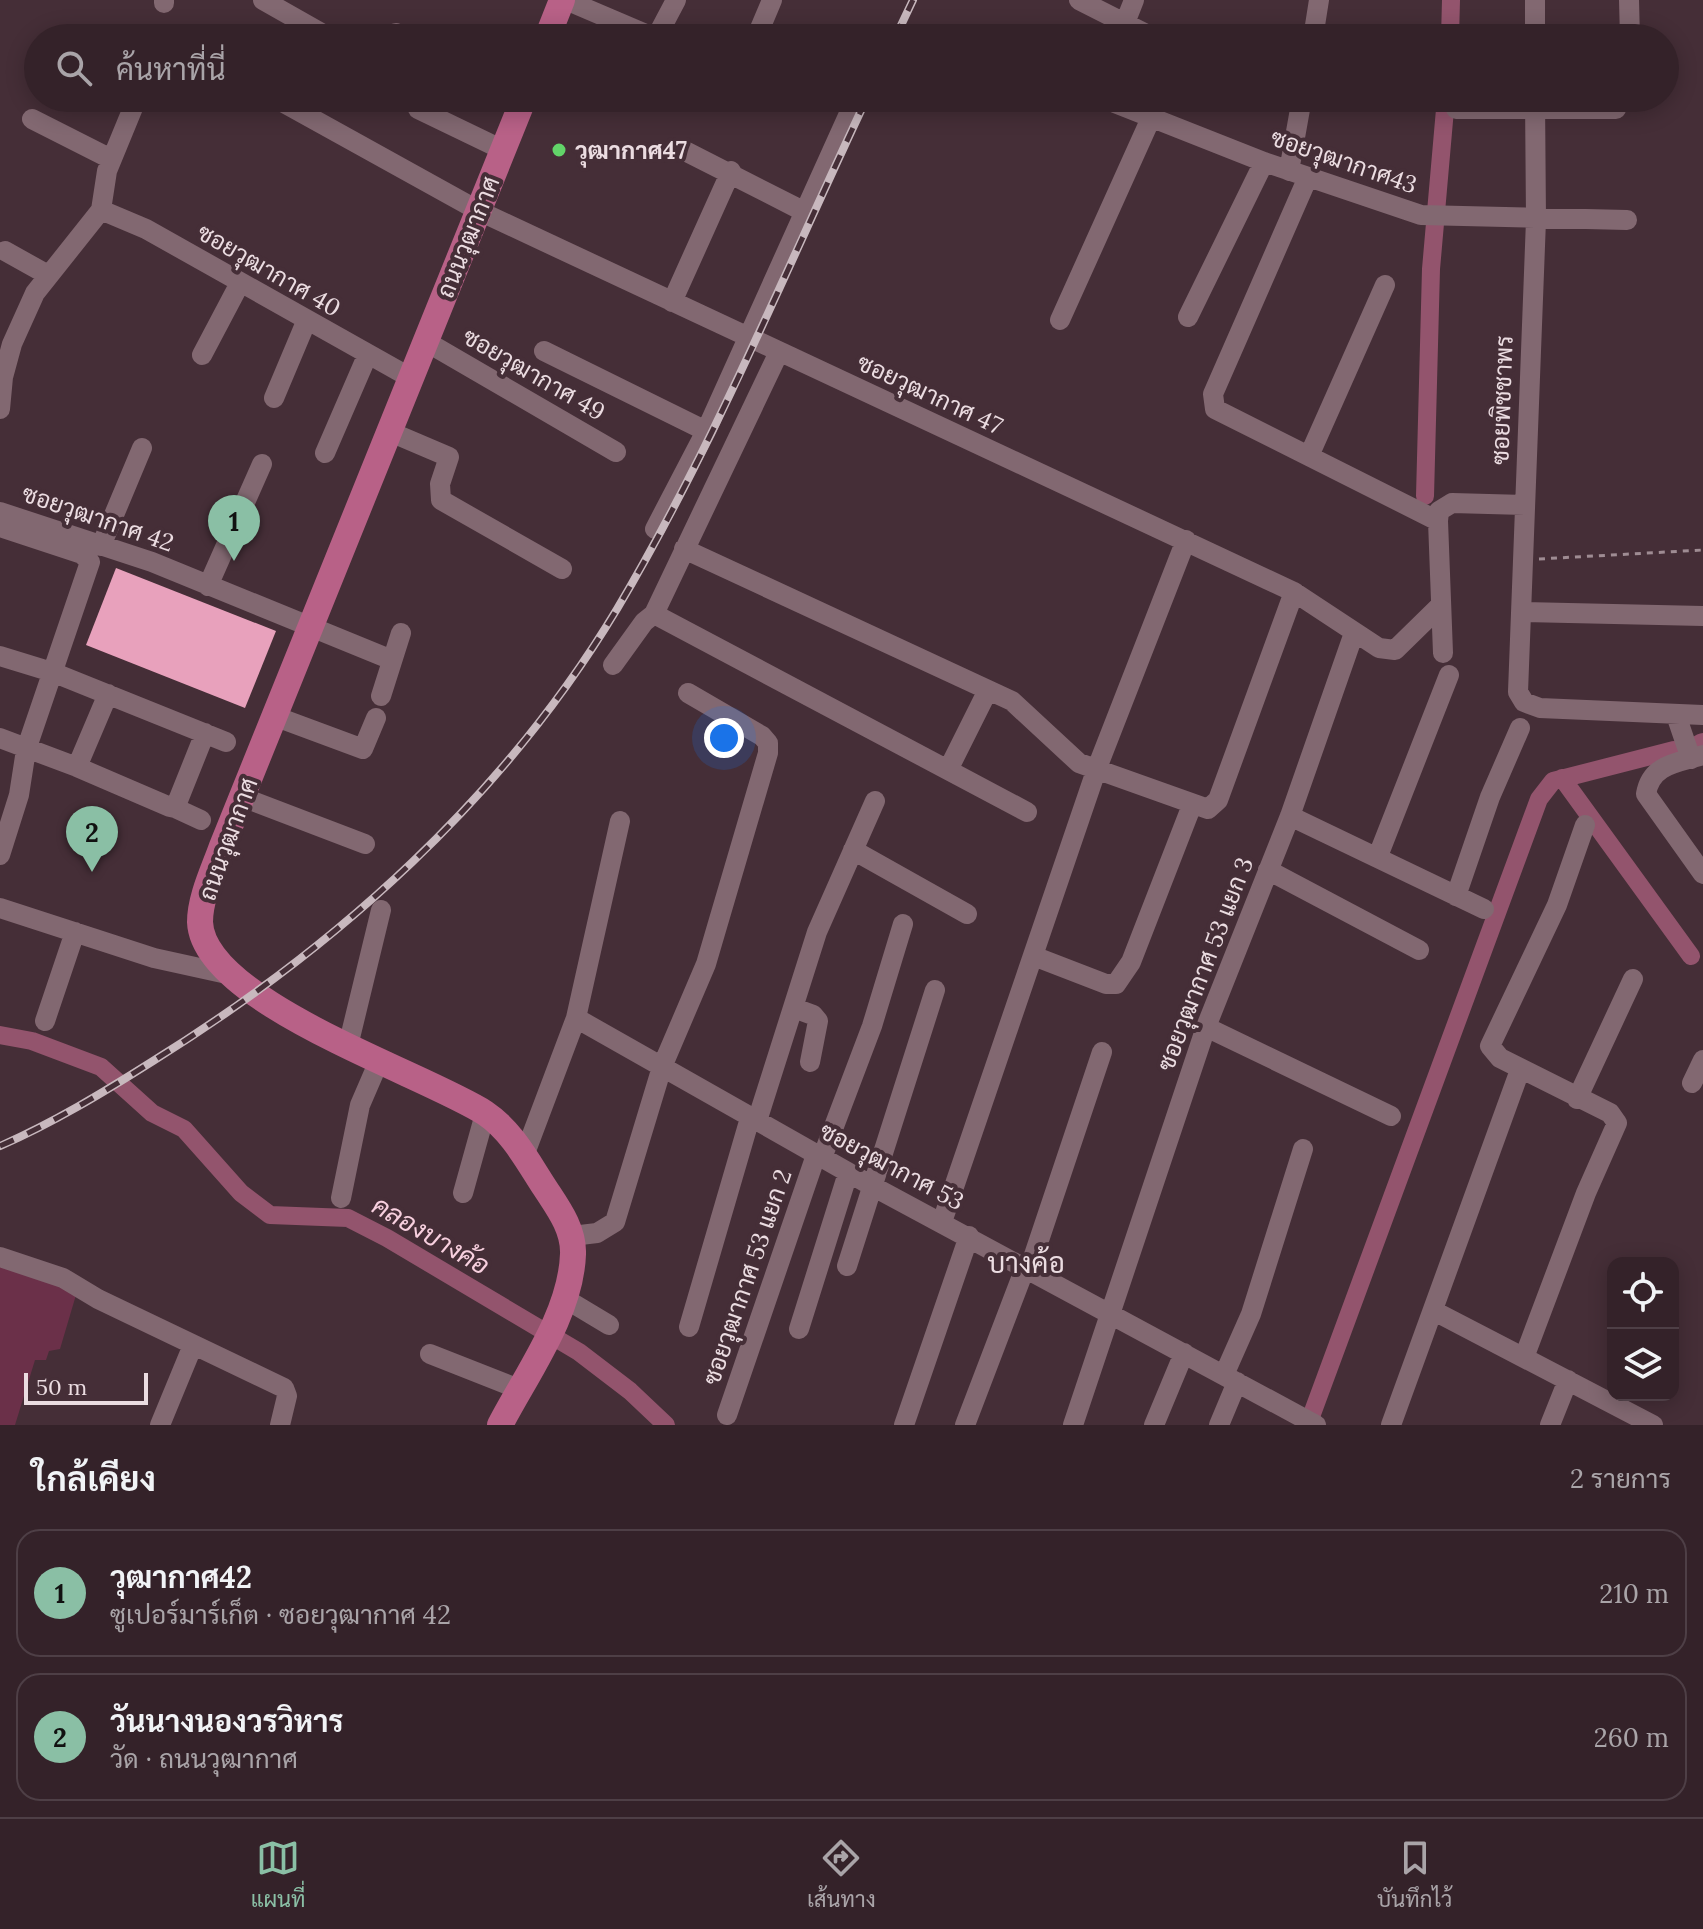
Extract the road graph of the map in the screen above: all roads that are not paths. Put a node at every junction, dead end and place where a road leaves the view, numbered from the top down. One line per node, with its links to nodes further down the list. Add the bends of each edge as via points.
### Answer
1 (263, 0): 10 (street)
2 (564, 0): 11 (main road); 12 (street)
3 (676, 0): 13 (street)
4 (772, 0): 14 (street)
5 (1079, 0): 15 (street)
6 (1134, 0): 16 (street)
7 (1319, 0): 17 (street)
8 (1535, 0): 18 (street)
9 (1629, 0): 19 (street)
10 (305, 24)
11 (553, 24)
12 (621, 24)
13 (663, 24)
14 (762, 24)
15 (1112, 24)
16 (1125, 24)
17 (1315, 24)
18 (1535, 24)
19 (1630, 24)
20 (131, 112): 32 (street)
21 (300, 112): 37 (street, ซอยวุฒากาศ 47)
22 (424, 112): 30 (street)
23 (518, 112): 30 (main road, ถนนวุฒากาศ)
24 (850, 112): 38 (street)
25 (1136, 112): 28 (street, ซอยวุฒากาศ43)
26 (1301, 112): 35 (street)
27 (1535, 112): 39 (street, ซอยพิชชาพร)
28 (1151, 118): 33 (street, ซอยวุฒากาศ43); 47 (street)
29 (32, 119): 32 (street)
30 (503, 150): 37 (main road, ถนนวุฒากาศ)
31 (687, 152): 34 (street)
32 (111, 159): 36 (street)
33 (1264, 162): 35 (street, ซอยวุฒากาศ43); 46 (street)
34 (731, 171): 38 (street); 45 (street)
35 (1299, 174): 39 (street, ซอยวุฒากาศ43, via 1421,215); 63 (street, via 1213,394 1215,409)
36 (101, 210): 42 (street); 43 (street, ซอยวุฒากาศ 40, via 146,229)
37 (479, 211): 45 (street, ซอยวุฒากาศ 47); 50 (main road, ถนนวุฒากาศ)
38 (805, 212): 49 (street)
39 (1536, 220): 40 (street, ซอยวุฒากาศ43); 65 (street, ซอยพิชชาพร)
40 (1627, 220)
41 (5, 251): 42 (street)
42 (48, 275): 57 (street, via 6,360)
43 (240, 283): 48 (street, ซอยวุฒากาศ 40); 53 (street)
44 (1385, 285): 63 (street)
45 (672, 302): 49 (street, ซอยวุฒากาศ 47)
46 (1188, 317)
47 (1060, 320)
48 (306, 322): 54 (street, ซอยวุฒากาศ 40); 56 (street)
49 (748, 338): 52 (street, ซอยวุฒากาศ 47); 59 (street)
50 (425, 341): 55 (main road, ถนนวุฒากาศ); 61 (street, ซอยวุฒากาศ 49)
51 (544, 351): 59 (street)
52 (779, 352): 70 (street, ซอยวุฒากาศ 47); 72 (street)
53 (202, 355)
54 (367, 356): 55 (street, ซอยวุฒากาศ 40); 62 (street)
55 (411, 378): 58 (main road, ถนนวุฒากาศ)
56 (274, 398)
57 (0, 409)
58 (388, 431): 73 (street, via 449,457 441,500); 80 (main road, ถนนวุฒากาศ)
59 (706, 431): 69 (street)
60 (142, 448): 71 (street)
61 (616, 452)
62 (325, 453)
63 (1309, 456): 67 (street)
64 (262, 464): 74 (street)
65 (1525, 505): 67 (street, via 1452,503 1439,511); 77 (street, ซอยพิชชาพร)
66 (0, 512): 71 (street, ซอยวุฒากาศ 42)
67 (1438, 521): 76 (street)
68 (0, 527): 87 (street, via 82,554 90,562)
69 (655, 529)
70 (1186, 540): 75 (street, ซอยวุฒากาศ 47); 104 (street)
71 (101, 546): 74 (street, ซอยวุฒากาศ 42, via 159,574)
72 (684, 549): 78 (street); 89 (street)
73 (562, 569)
74 (208, 586): 80 (street, ซอยวุฒากาศ 42)
75 (1294, 592): 82 (street, ซอยวุฒากาศ 47); 108 (street, via 1218,800 1208,809)
76 (1441, 605): 82 (street, ซอยวุฒากาศ 47, via 1395,650 1379,648); 83 (street)
77 (1522, 612): 79 (street); 93 (street, ซอยพิชชาพร, via 1516,679 1524,702 1540,708)
78 (654, 614): 86 (street); 105 (street)
79 (1703, 616)
80 (311, 629): 85 (street, ซอยวุฒากาศ 42); 95 (main road, ถนนวุฒากาศ)
81 (401, 633): 85 (street)
82 (1354, 633): 111 (street, ซอยวุฒากาศ 53 แยก 3)
83 (1443, 653)
84 (0, 656): 87 (street)
85 (392, 660): 92 (street)
86 (613, 665)
87 (52, 672): 91 (street); 101 (street)
88 (1449, 675): 118 (street)
89 (988, 690): 104 (street, via 1012,701 1071,759); 105 (street)
90 (688, 693): 142 (street, via 762,736 768,753 706,964)
91 (108, 694): 98 (street); 103 (street)
92 (381, 696)
93 (1676, 715): 94 (street); 102 (street)
94 (1703, 715)
95 (274, 716): 96 (street, via 363,749); 106 (main road, ถนนวุฒากาศ)
96 (376, 718)
97 (1520, 728): 121 (street)
98 (205, 733): 100 (street); 109 (street)
99 (0, 738): 101 (street)
100 (226, 742)
101 (26, 750): 103 (street); 117 (street, via 19,795)
102 (1697, 757): 120 (street, via 1660,768 1648,779 1646,794)
103 (77, 767): 109 (street)
104 (1097, 768): 108 (street); 129 (street)
105 (948, 770): 110 (street)
106 (242, 797): 115 (street); 130 (main road, ถนนวุฒากาศ, via 202,904 200,924 219,961)
107 (875, 801): 116 (street)
108 (1192, 805): 129 (street, via 1131,962 1116,984)
109 (175, 808): 112 (street)
110 (1027, 812)
111 (1290, 816): 118 (street); 119 (street, ซอยวุฒากาศ 53 แยก 3)
112 (201, 820)
113 (620, 821): 134 (street)
114 (1585, 825): 143 (street, via 1557,905 1490,1046)
115 (365, 844)
116 (853, 850): 125 (street); 133 (street, via 817,932)
117 (0, 855)
118 (1378, 856): 121 (street)
119 (1268, 870): 128 (street); 136 (street, ซอยวุฒากาศ 53 แยก 3)
120 (1703, 874)
121 (1456, 896): 123 (street)
122 (0, 908): 127 (street)
123 (1484, 909)
124 (381, 910): 137 (street)
125 (967, 914)
126 (903, 924): 151 (street, ซอยวุฒากาศ 53 แยก 2, via 872,1026)
127 (75, 932): 130 (street, via 154,958); 135 (street)
128 (1419, 950)
129 (1036, 957): 156 (street)
130 (236, 976): 137 (main road, ถนนวุฒากาศ, via 254,994)
131 (1633, 979): 145 (street)
132 (935, 990): 153 (street)
133 (794, 1008): 141 (street, via 818,1021); 148 (street)
134 (576, 1018): 142 (street, ซอยวุฒากาศ 53); 150 (street)
135 (45, 1021)
136 (1206, 1027): 147 (street); 163 (street, ซอยวุฒากาศ 53 แยก 3)
137 (348, 1046): 140 (main road, ถนนวุฒากาศ)
138 (1102, 1052): 161 (street)
139 (1703, 1060): 144 (street)
140 (379, 1061): 146 (main road, ถนนวุฒากาศ); 155 (street, via 360,1105)
141 (810, 1062)
142 (662, 1067): 148 (street, ซอยวุฒากาศ 53); 157 (street, via 615,1222 597,1233)
143 (1520, 1070): 145 (street); 162 (street)
144 (1692, 1083)
145 (1577, 1099): 171 (street, via 1610,1113 1617,1123)
146 (485, 1114): 150 (main road, ถนนวุฒากาศ); 154 (street)
147 (1391, 1116)
148 (754, 1120): 151 (street, ซอยวุฒากาศ 53); 166 (street)
149 (1303, 1149): 172 (street)
150 (524, 1156): 157 (main road, ถนนวุฒากาศ)
151 (819, 1156): 152 (street, ซอยวุฒากาศ 53); 175 (street, ซอยวุฒากาศ 53 แยก 2)
152 (848, 1173): 153 (street, ซอยวุฒากาศ 53); 167 (street)
153 (874, 1187): 156 (street, ซอยวุฒากาศ 53); 160 (street)
154 (463, 1193)
155 (341, 1198)
156 (942, 1222): 158 (street, ซอยวุฒากาศ 53)
157 (572, 1236): 164 (main road, via 574,1252)
158 (969, 1236): 161 (street, ซอยวุฒากาศ 53); 179 (street)
159 (0, 1257): 168 (street, via 63,1278)
160 (847, 1266)
161 (1027, 1269): 163 (street, ซอยวุฒากาศ 53); 180 (street)
162 (1434, 1311): 171 (street); 185 (street)
163 (1111, 1314): 169 (street, ซอยวุฒากาศ 53); 181 (street, ซอยวุฒากาศ 53 แยก 3)
164 (555, 1320): 165 (street); 174 (main road)
165 (609, 1325)
166 (689, 1327)
167 (799, 1329)
168 (193, 1345): 176 (street); 177 (street, via 284,1388)
169 (1184, 1353): 172 (street, ซอยวุฒากาศ 53); 182 (street)
170 (430, 1354): 174 (street)
171 (1525, 1355): 173 (street)
172 (1231, 1378): 183 (street); 184 (street, ซอยวุฒากาศ 53)
173 (1568, 1380): 186 (street); 187 (street)
174 (519, 1389): 178 (main road)
175 (727, 1415)
176 (160, 1425)
177 (280, 1425)
178 (500, 1425)
179 (904, 1425)
180 (965, 1425)
181 (1073, 1425)
182 (1154, 1425)
183 (1219, 1425)
184 (1315, 1425)
185 (1391, 1425)
186 (1550, 1425)
187 (1653, 1425)

